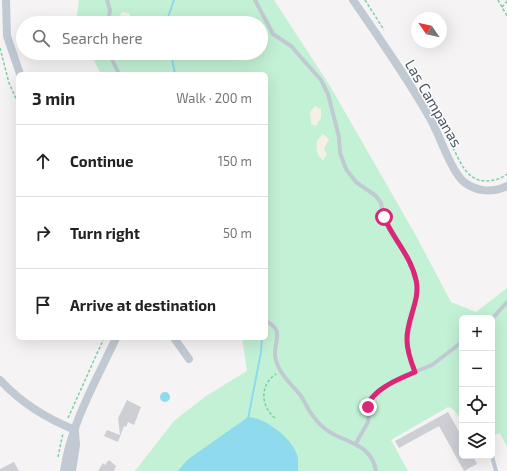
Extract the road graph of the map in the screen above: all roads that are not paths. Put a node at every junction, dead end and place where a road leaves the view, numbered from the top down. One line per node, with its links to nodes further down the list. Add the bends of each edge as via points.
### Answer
1 (6, 0): 8 (street)
2 (107, 0): 5 (lane)
3 (255, 0): 6 (lane)
4 (353, 0): 12 (street, Las Campanas, via 432,120 456,171 464,181 480,190 497,191)
5 (109, 16)
6 (263, 16)
7 (268, 25): 20 (lane, via 273,34 291,46 321,80 328,94 339,137 340,153 346,169 356,182 376,196 381,203 389,229 411,264 417,281 407,340)
8 (4, 36): 10 (street)
9 (112, 60): 11 (lane)
10 (19, 72)
11 (118, 72)
12 (507, 186)
13 (507, 302): 14 (lane)
14 (495, 316)
15 (268, 323): 23 (lane, via 278,332 275,355 280,372 301,396 323,428)
16 (115, 340): 22 (street, via 87,397)
17 (176, 340): 19 (street)
18 (459, 344): 20 (lane, via 432,365)
19 (190, 359)
20 (415, 372): 23 (lane, via 393,382 370,398 368,422)
21 (0, 380): 22 (street, via 30,408 54,422)
22 (75, 430): 25 (street, via 67,448); 26 (street, via 76,445)
23 (356, 443): 27 (lane, via 369,453)
24 (493, 459): 28 (lane)
25 (64, 471)
26 (72, 471)
27 (376, 471)
28 (496, 471)

